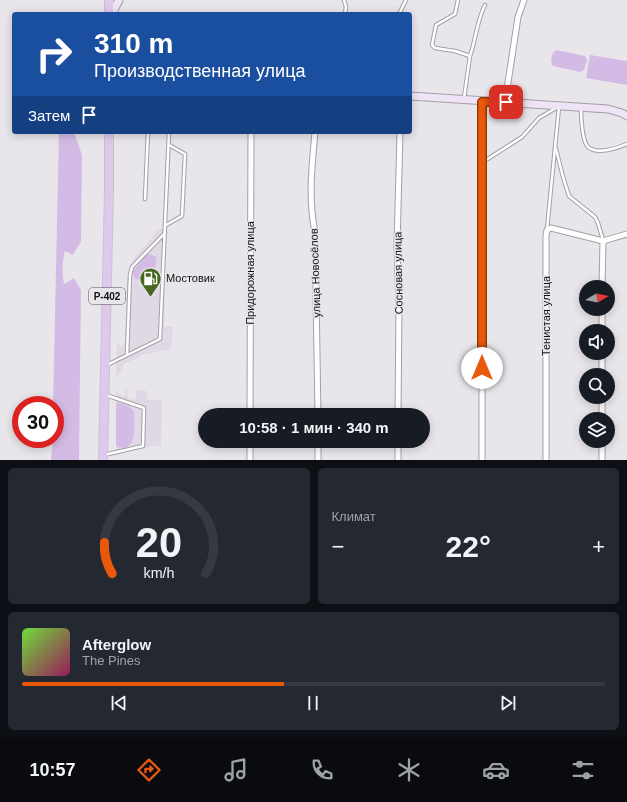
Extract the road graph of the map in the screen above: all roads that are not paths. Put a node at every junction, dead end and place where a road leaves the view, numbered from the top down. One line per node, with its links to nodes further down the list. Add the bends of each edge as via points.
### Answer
1 (109, 0): 8 (main road)
2 (119, 0): 9 (street)
3 (344, 0): 10 (lane)
4 (406, 0): 11 (lane)
5 (458, 0): 12 (lane, via 455,14 436,25 432,46)
6 (524, 0): 16 (street, via 518,17)
7 (485, 4): 12 (lane)
8 (110, 12)
9 (111, 12)
10 (345, 12)
11 (400, 12)
12 (470, 56): 14 (lane)
13 (412, 96): 14 (street)
14 (463, 100): 15 (street)
15 (482, 102): 16 (street); 29 (street)
16 (506, 102): 17 (street)
17 (560, 106): 18 (street); 28 (lane); 29 (lane, via 539,118 522,136)
18 (581, 107): 19 (street, via 608,109); 26 (lane, via 585,142 589,148 603,150)
19 (627, 116)
20 (109, 134): 38 (main road, Р-402)
21 (148, 134): 30 (lane)
22 (169, 134): 27 (lane)
23 (251, 134): 40 (street, Придорожная улица)
24 (315, 134): 41 (street, улица Новосёлов, via 311,212 315,232)
25 (400, 134): 42 (street, Сосновая улица, via 397,246)
26 (627, 144)
27 (169, 145): 31 (lane); 31 (lane, via 185,154 184,185 182,216)
28 (555, 145): 32 (lane); 35 (lane, via 569,196 595,217)
29 (482, 163): 51 (street)
30 (145, 199)
31 (165, 225): 33 (lane)
32 (547, 230): 35 (street, via 555,228); 52 (street, Тенистая улица)
33 (165, 233): 37 (lane, via 132,267); 37 (lane, via 160,339)
34 (627, 234): 35 (street)
35 (603, 241): 36 (street)
36 (602, 280)
37 (127, 355): 38 (lane)
38 (104, 366): 39 (main road, Р-402)
39 (104, 394): 47 (main road, Р-402); 47 (lane, via 144,408 143,446)
40 (250, 408)
41 (318, 408)
42 (398, 408)
43 (250, 448): 48 (street)
44 (318, 448): 49 (street)
45 (398, 448): 50 (street)
46 (602, 448): 53 (street)
47 (103, 458)
48 (250, 460)
49 (318, 460)
50 (398, 460)
51 (482, 460)
52 (546, 460)
53 (602, 460)

